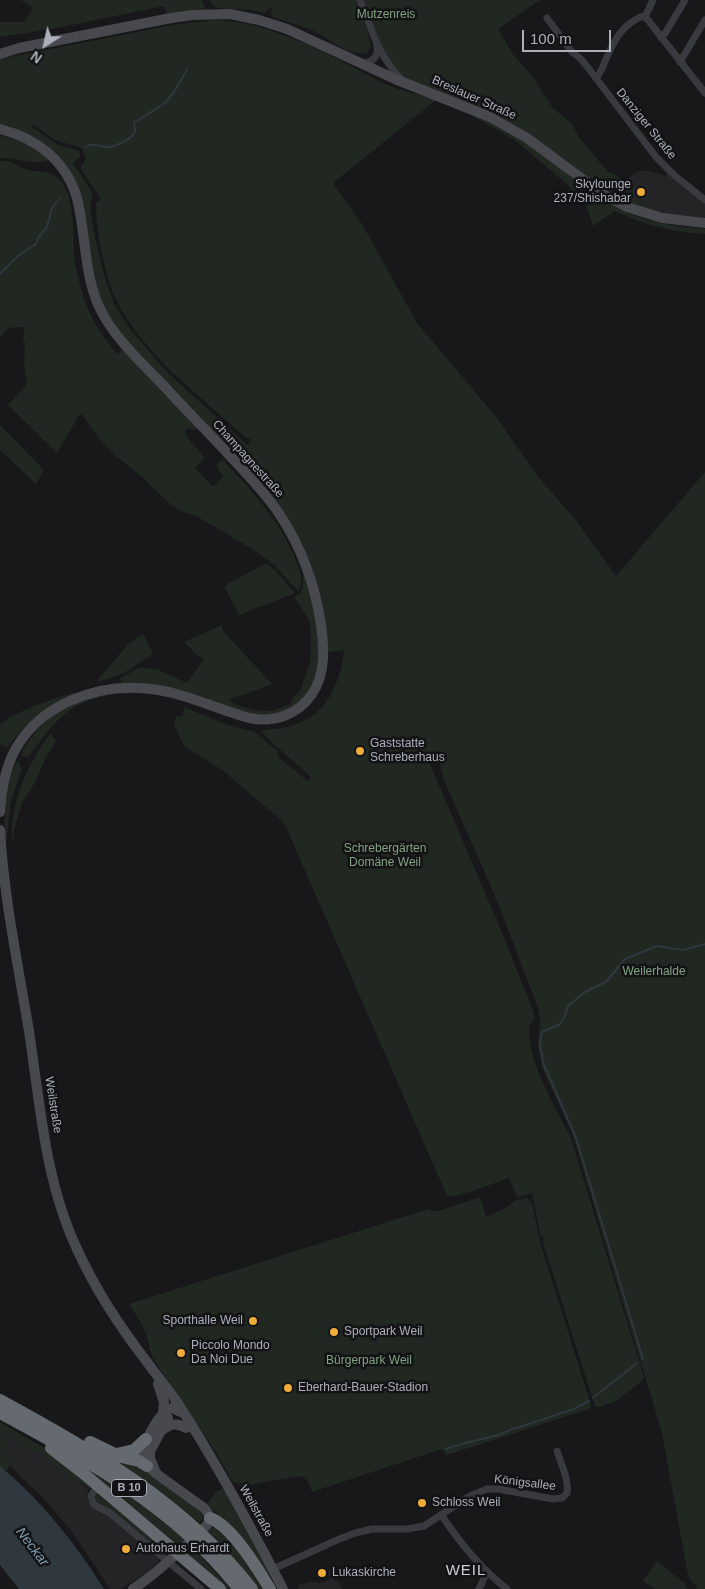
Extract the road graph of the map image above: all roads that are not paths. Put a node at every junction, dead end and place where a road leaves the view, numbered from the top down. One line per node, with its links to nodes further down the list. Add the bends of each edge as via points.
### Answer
1 (360, 0): 8 (street)
2 (653, 0): 4 (street)
3 (685, 0): 7 (street)
4 (645, 17): 7 (street); 14 (street, via 623,29)
5 (547, 18): 14 (street, Danziger Straße)
6 (705, 20): 12 (street)
7 (661, 38): 12 (street)
8 (377, 47): 13 (street, via 376,57); 15 (street, via 393,70)
9 (0, 48): 10 (main road)
10 (19, 48): 11 (main road); 13 (main road, Breslauer Straße, via 171,18 221,13 278,26)
11 (0, 54)
12 (680, 62): 16 (street)
13 (362, 64): 15 (main road, Breslauer Straße)
14 (596, 78): 18 (street, Danziger Straße, via 658,159)
15 (409, 84): 19 (main road, Breslauer Straße, via 510,127 621,204 662,218)
16 (705, 93)
17 (0, 130): 20 (main road, Champagnestraße, via 25,137 48,152 64,170 77,198 90,279 102,312 129,350 278,512 299,550 312,586 322,630 323,657 320,678 313,693 299,708 281,717 266,720 249,718 152,689 108,689 83,695 54,710 32,728)
18 (705, 200)
19 (705, 223)
20 (4, 763): 21 (main road, Champagnestraße)
21 (2, 776): 22 (main road)
22 (0, 799): 23 (main road)
23 (0, 812)
24 (0, 830): 25 (main road, Weilstraße, via 14,939 57,1197 70,1235 88,1272)
25 (146, 1362): 26 (main road, Weilstraße); 27 (main road, Weilstraße)
26 (158, 1384): 29 (main road, Weilstraße); 31 (main road, via 164,1402)
27 (171, 1393): 29 (main road); 32 (main road, Weilstraße)
28 (0, 1400): 33 (highway, B 10)
29 (173, 1408): 31 (main road); 32 (main road); 34 (main road, Weilstraße); 35 (main road)
30 (0, 1414): 41 (highway, via 61,1455); 50 (highway, B 10, via 96,1467 152,1505 198,1544)
31 (163, 1414): 36 (main road)
32 (185, 1415): 37 (main road, Weilstraße)
33 (46, 1425): 39 (highway, via 66,1430); 51 (highway, B 10, via 123,1471 167,1503 207,1538)
34 (186, 1428): 35 (main road, via 172,1424); 37 (main road, Weilstraße)
35 (160, 1432): 40 (main road, via 150,1451)
36 (146, 1439): 39 (highway, via 134,1450); 40 (main road, via 142,1461)
37 (204, 1446): 45 (main road, Weilstraße)
38 (557, 1451): 42 (street, Königsallee, via 567,1488 562,1498 487,1489 470,1496)
39 (114, 1454): 40 (highway)
40 (152, 1470): 43 (main road, via 201,1505 208,1512)
41 (98, 1485): 44 (highway); 48 (street, via 91,1496 94,1505 110,1513)
42 (442, 1516): 45 (street, Königsallee, via 418,1528 355,1533); 46 (street)
43 (208, 1521): 44 (main road); 52 (highway, via 218,1522 236,1541)
44 (178, 1552): 47 (main road); 49 (highway)
45 (273, 1568): 53 (main road, Weilstraße)
46 (487, 1572): 54 (street); 55 (street)
47 (133, 1589)
48 (201, 1589)
49 (220, 1589)
50 (238, 1589)
51 (252, 1589)
52 (270, 1589)
53 (284, 1589)
54 (479, 1589)
55 (507, 1589)

